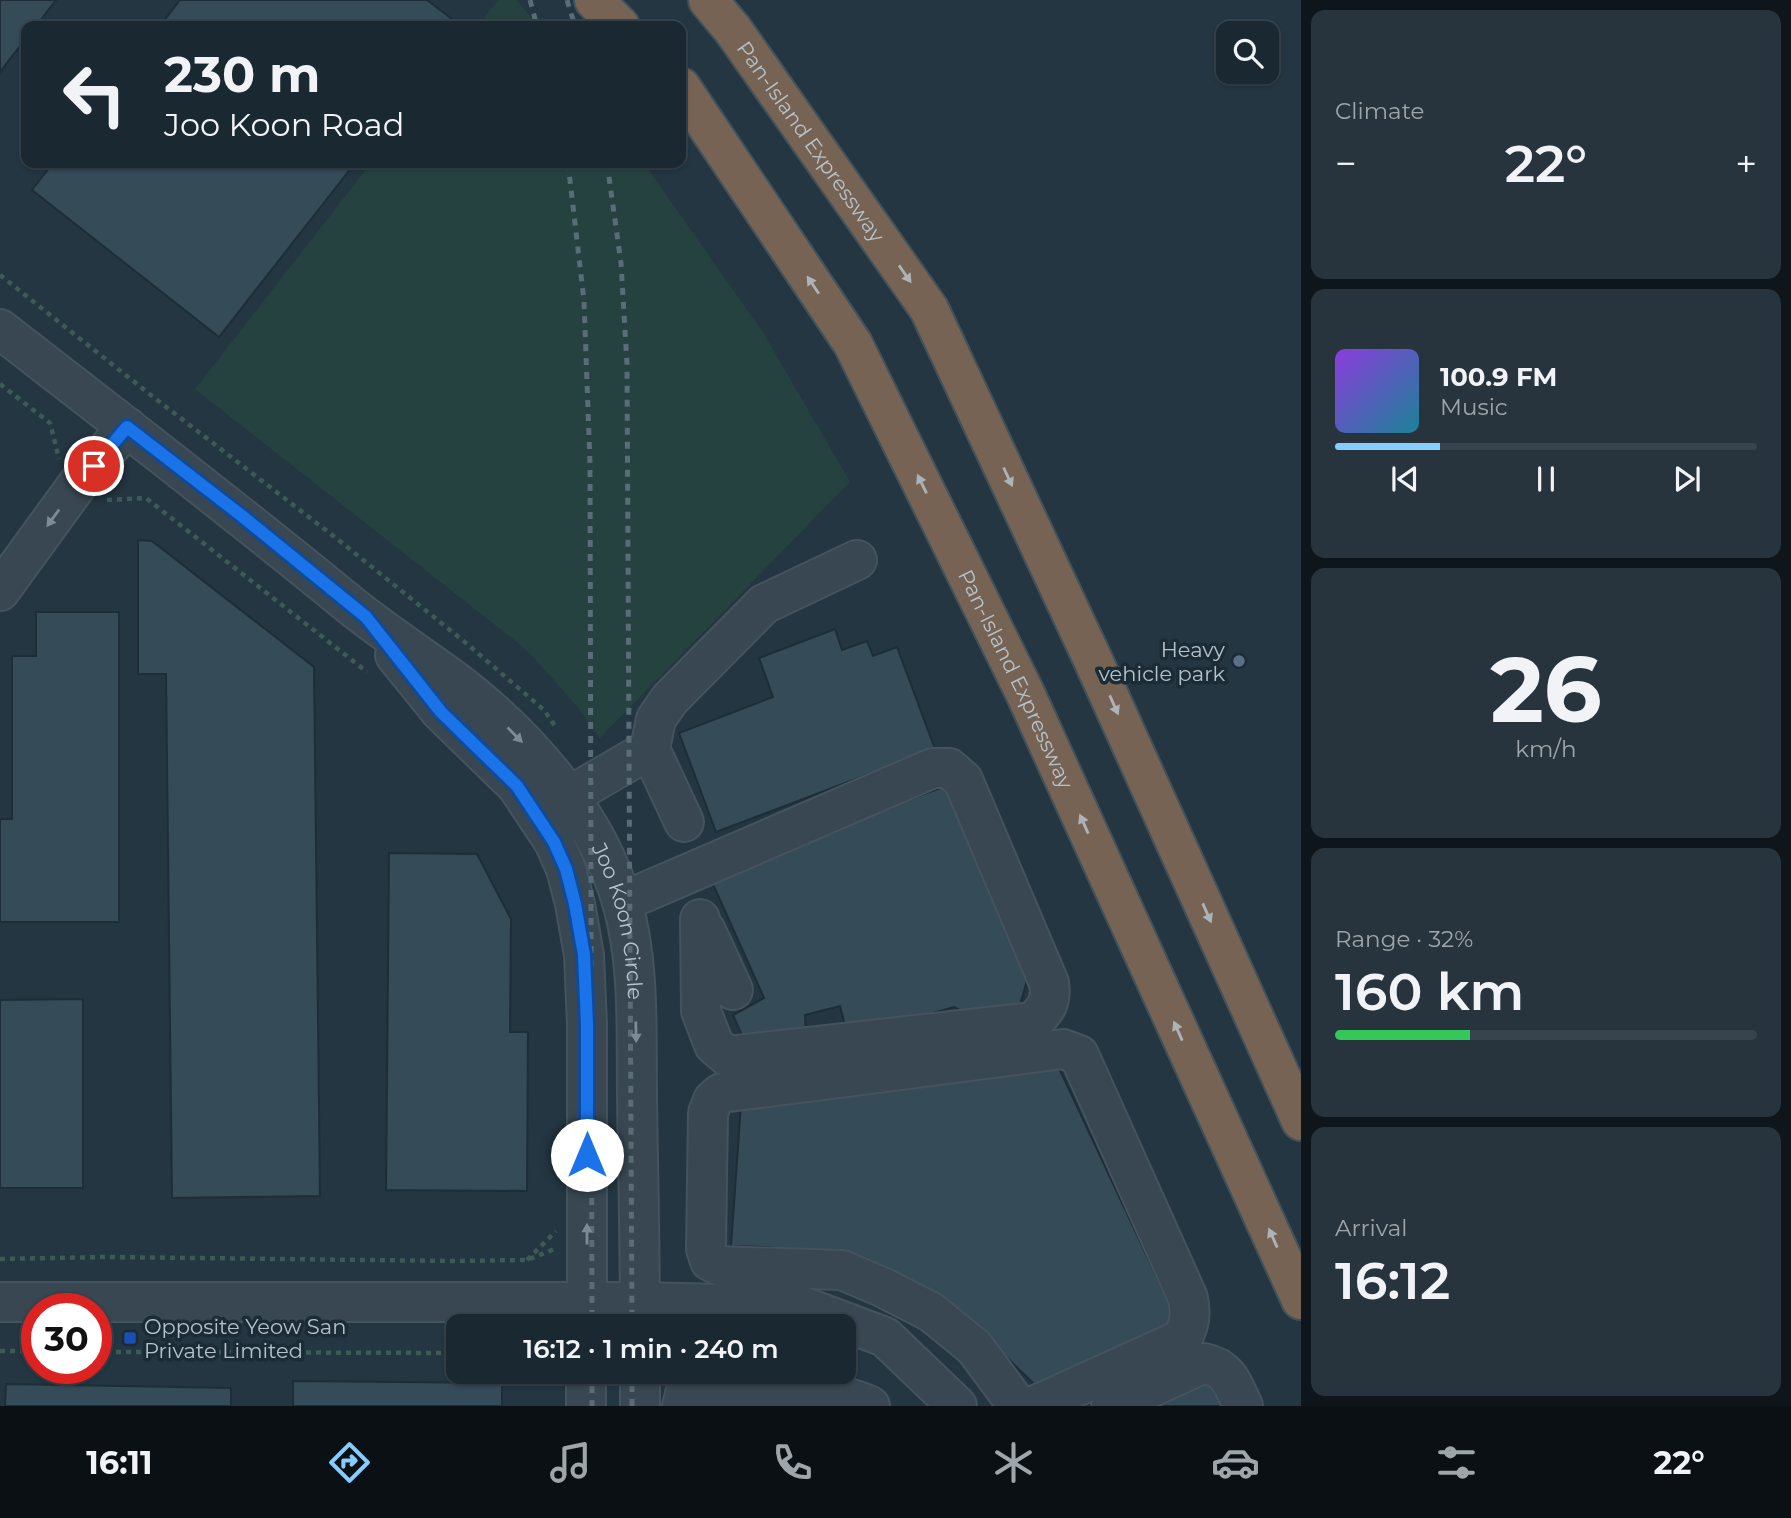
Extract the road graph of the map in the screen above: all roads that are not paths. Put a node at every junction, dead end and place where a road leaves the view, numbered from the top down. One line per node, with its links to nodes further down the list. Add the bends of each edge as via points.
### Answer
1 (594, 0): 3 (highway)
2 (708, 0): 17 (highway, Pan-Island Expressway, one-way to 17, via 929,309)
3 (615, 21)
4 (686, 94): 18 (highway, Pan-Island Expressway, one-way to 4, via 1025,693 853,344)
5 (0, 329): 6 (street, Joo Koon Circle)
6 (127, 427): 8 (street, one-way to 8, via 77,485); 9 (street, Joo Koon Circle)
7 (856, 559): 10 (street, via 764,604 670,699 656,719)
8 (0, 590)
9 (366, 617): 11 (street, Joo Koon Circle, one-way to 11, via 465,689 514,733); 20 (street, Joo Koon Circle, one-way to 9, via 584,955 566,869 517,786 441,712)
10 (650, 749): 11 (street); 12 (street)
11 (568, 797): 14 (street, Joo Koon Circle, via 596,841)
12 (684, 822)
13 (680, 876): 14 (street); 15 (street); 15 (street, via 933,768 949,768 963,780 1051,996 1044,1013 1032,1022 727,1056 714,1045 701,1011)
14 (622, 902): 21 (street, Joo Koon Circle, one-way to 21, via 634,971)
15 (701, 919): 16 (street)
16 (733, 990)
17 (1301, 1121)
18 (1301, 1300)
19 (0, 1302): 20 (street)
20 (587, 1314)
21 (640, 1314): 22 (street, via 802,1306)
22 (824, 1314)
23 (856, 1326): 30 (street, via 885,1336)
24 (586, 1384): 26 (street)
25 (640, 1384): 27 (street)
26 (586, 1406)
27 (640, 1406)
28 (682, 1406): 29 (street, via 685,1394 697,1389 809,1391 854,1398)
29 (870, 1406)
30 (957, 1406)
31 (1018, 1406): 32 (street, via 974,1347 931,1312 882,1287 842,1270 720,1266 710,1261 706,1250 708,1113 713,1100 721,1093 1063,1049 1079,1055 1191,1312 1182,1339)
32 (1034, 1406)
33 (1111, 1406): 34 (street, via 1204,1363 1217,1366 1230,1379)
34 (1243, 1406)

